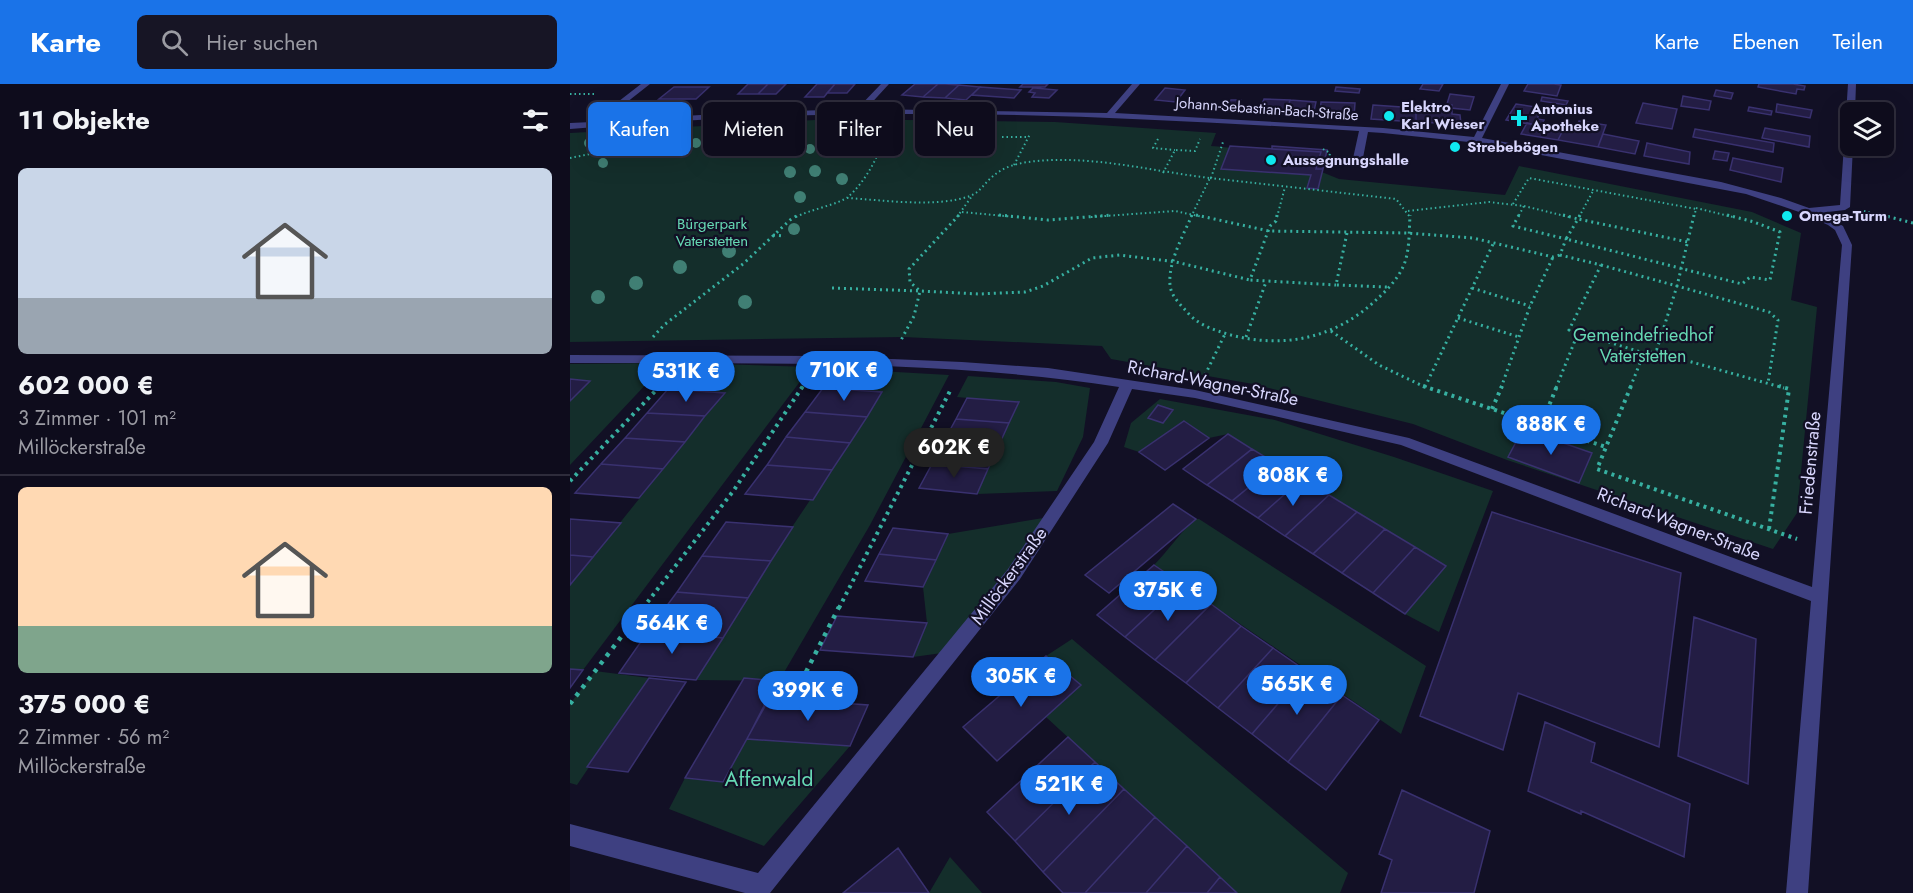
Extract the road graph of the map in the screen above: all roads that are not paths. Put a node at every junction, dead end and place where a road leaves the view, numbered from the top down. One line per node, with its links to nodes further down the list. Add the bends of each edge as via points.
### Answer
1 (646, 84): 6 (street)
2 (885, 84): 7 (street)
3 (1136, 84): 10 (street)
4 (1505, 84): 15 (street)
5 (1852, 84): 17 (street, via 1845,207)
6 (622, 102)
7 (868, 102)
8 (903, 111): 10 (street, Johann-Sebastian-Bach-Straße)
9 (817, 113): 11 (street, Johann-Sebastian-Bach-Straße)
10 (1110, 114): 14 (street, Johann-Sebastian-Bach-Straße)
11 (691, 119)
12 (588, 124): 13 (street, Johann-Sebastian-Bach-Straße)
13 (570, 126)
14 (1364, 130): 15 (street, Johann-Sebastian-Bach-Straße); 16 (street)
15 (1477, 140): 17 (street, Johann-Sebastian-Bach-Straße, via 1739,189)
16 (1357, 163)
17 (1810, 211): 20 (street, Friedenstraße, via 1839,228 1847,245)
18 (570, 359): 19 (street, Richard-Wagner-Straße, via 821,360 962,366 1048,372)
19 (1127, 384): 20 (street, Richard-Wagner-Straße, via 1195,394 1404,441); 22 (street, Millöckerstraße, via 1101,443 1014,574)
20 (1819, 597): 23 (street, Friedenstraße)
21 (570, 835): 22 (street)
22 (759, 889)
23 (1797, 893)

